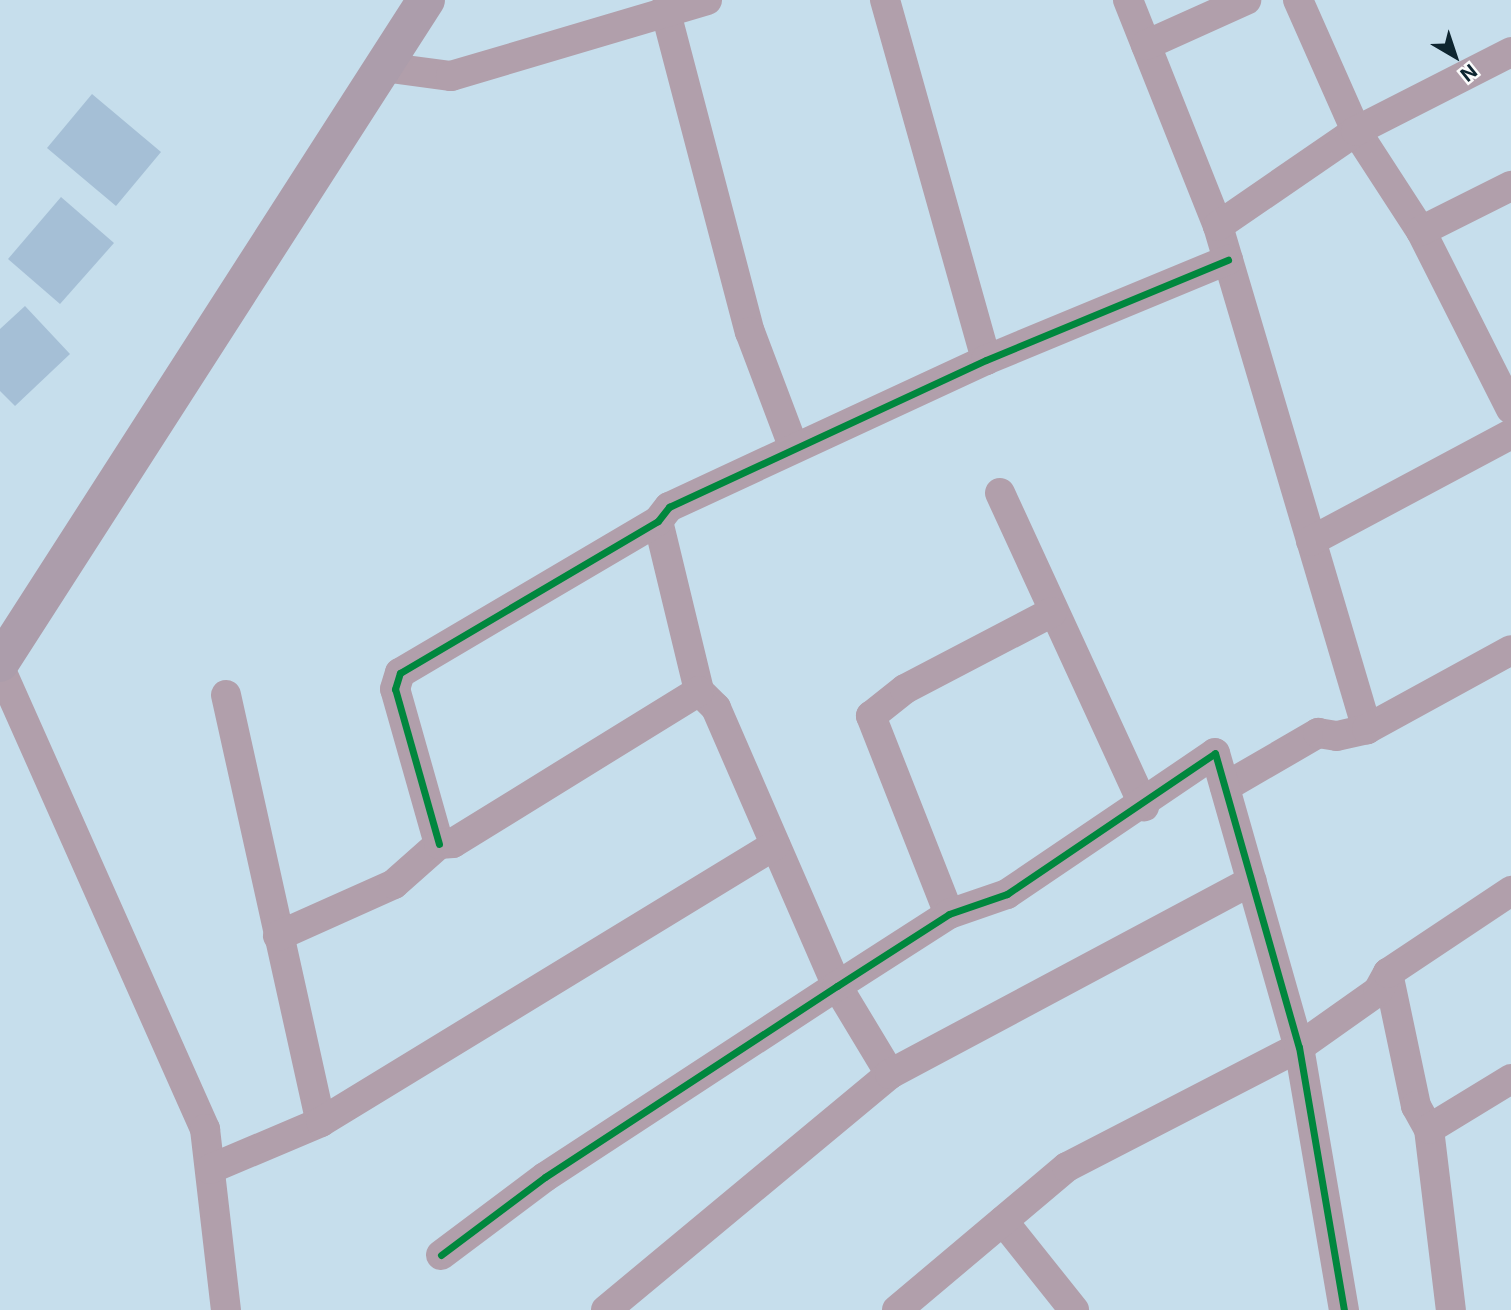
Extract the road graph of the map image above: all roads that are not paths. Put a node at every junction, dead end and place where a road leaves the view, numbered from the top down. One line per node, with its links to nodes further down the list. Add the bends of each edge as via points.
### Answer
1 (426, 0): 10 (main road)
2 (707, 0): 7 (street)
3 (885, 0): 16 (street)
4 (1128, 0): 8 (street)
5 (1246, 0): 8 (street)
6 (1297, 0): 11 (street)
7 (665, 9): 10 (street, via 451,76); 19 (street, via 750,332)
8 (1146, 45): 13 (street)
9 (1511, 52): 11 (street)
10 (383, 67): 25 (main road)
11 (1356, 131): 13 (street); 14 (street)
12 (1511, 186): 14 (street)
13 (1218, 226): 15 (street)
14 (1422, 231): 17 (street)
15 (1228, 260): 16 (street); 22 (street)
16 (985, 360): 19 (street)
17 (1511, 409)
18 (1511, 434): 22 (street)
19 (793, 446): 21 (street, via 668,507)
20 (999, 494): 23 (street)
21 (659, 521): 26 (street); 31 (street, via 400,673 395,689)
22 (1311, 541): 28 (street)
23 (1052, 612): 30 (street); 35 (street, via 905,689 871,716)
24 (1511, 650): 28 (street)
25 (0, 666): 44 (street, via 205,1129)
26 (699, 691): 31 (street, via 453,843); 32 (street, via 716,708)
27 (226, 695): 36 (street)
28 (1367, 729): 29 (street, via 1318,733)
29 (1225, 787): 30 (street, via 1215,753); 33 (street)
30 (1144, 806): 35 (street, via 1007,894)
31 (439, 844): 36 (street, via 394,884)
32 (775, 845): 38 (street); 42 (street)
33 (1252, 881): 39 (street); 40 (street)
34 (1511, 891): 37 (street)
35 (949, 914): 38 (street)
36 (278, 936): 42 (street)
37 (1388, 973): 39 (street, via 1378,991); 43 (street, via 1416,1106)
38 (837, 986): 40 (street); 46 (street, via 545,1177)
39 (1299, 1047): 45 (street, via 1067,1167); 51 (street)
40 (890, 1074): 48 (street)
41 (1511, 1079): 43 (street)
42 (321, 1122): 44 (street)
43 (1429, 1129): 52 (street)
44 (210, 1170): 47 (street)
45 (1003, 1221): 49 (street); 50 (street)
46 (441, 1255)
47 (226, 1310)
48 (606, 1310)
49 (897, 1310)
50 (1074, 1310)
51 (1344, 1310)
52 (1451, 1310)

